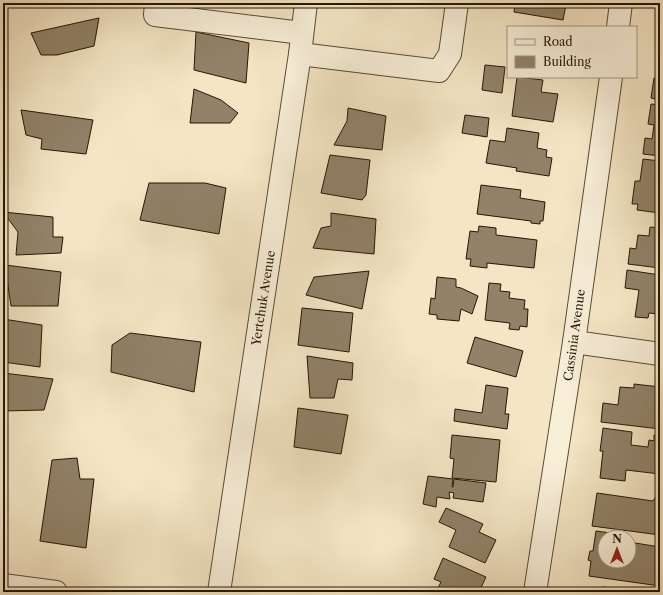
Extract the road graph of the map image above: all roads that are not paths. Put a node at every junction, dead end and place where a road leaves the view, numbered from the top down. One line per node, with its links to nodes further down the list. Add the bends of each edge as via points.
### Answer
1 (156, 3): 6 (street, via 155,15)
2 (306, 3): 6 (street, Yertchuk Avenue)
3 (457, 3): 6 (street, via 450,54 439,71)
4 (621, 3): 5 (street)
5 (618, 26)
6 (301, 43): 12 (street, Yertchuk Avenue)
7 (611, 78): 8 (street, Cassinia Avenue)
8 (574, 342): 9 (street); 13 (street, Cassinia Avenue)
9 (660, 354)
10 (3, 585): 11 (street)
11 (56, 592)
12 (219, 592)
13 (535, 592)

